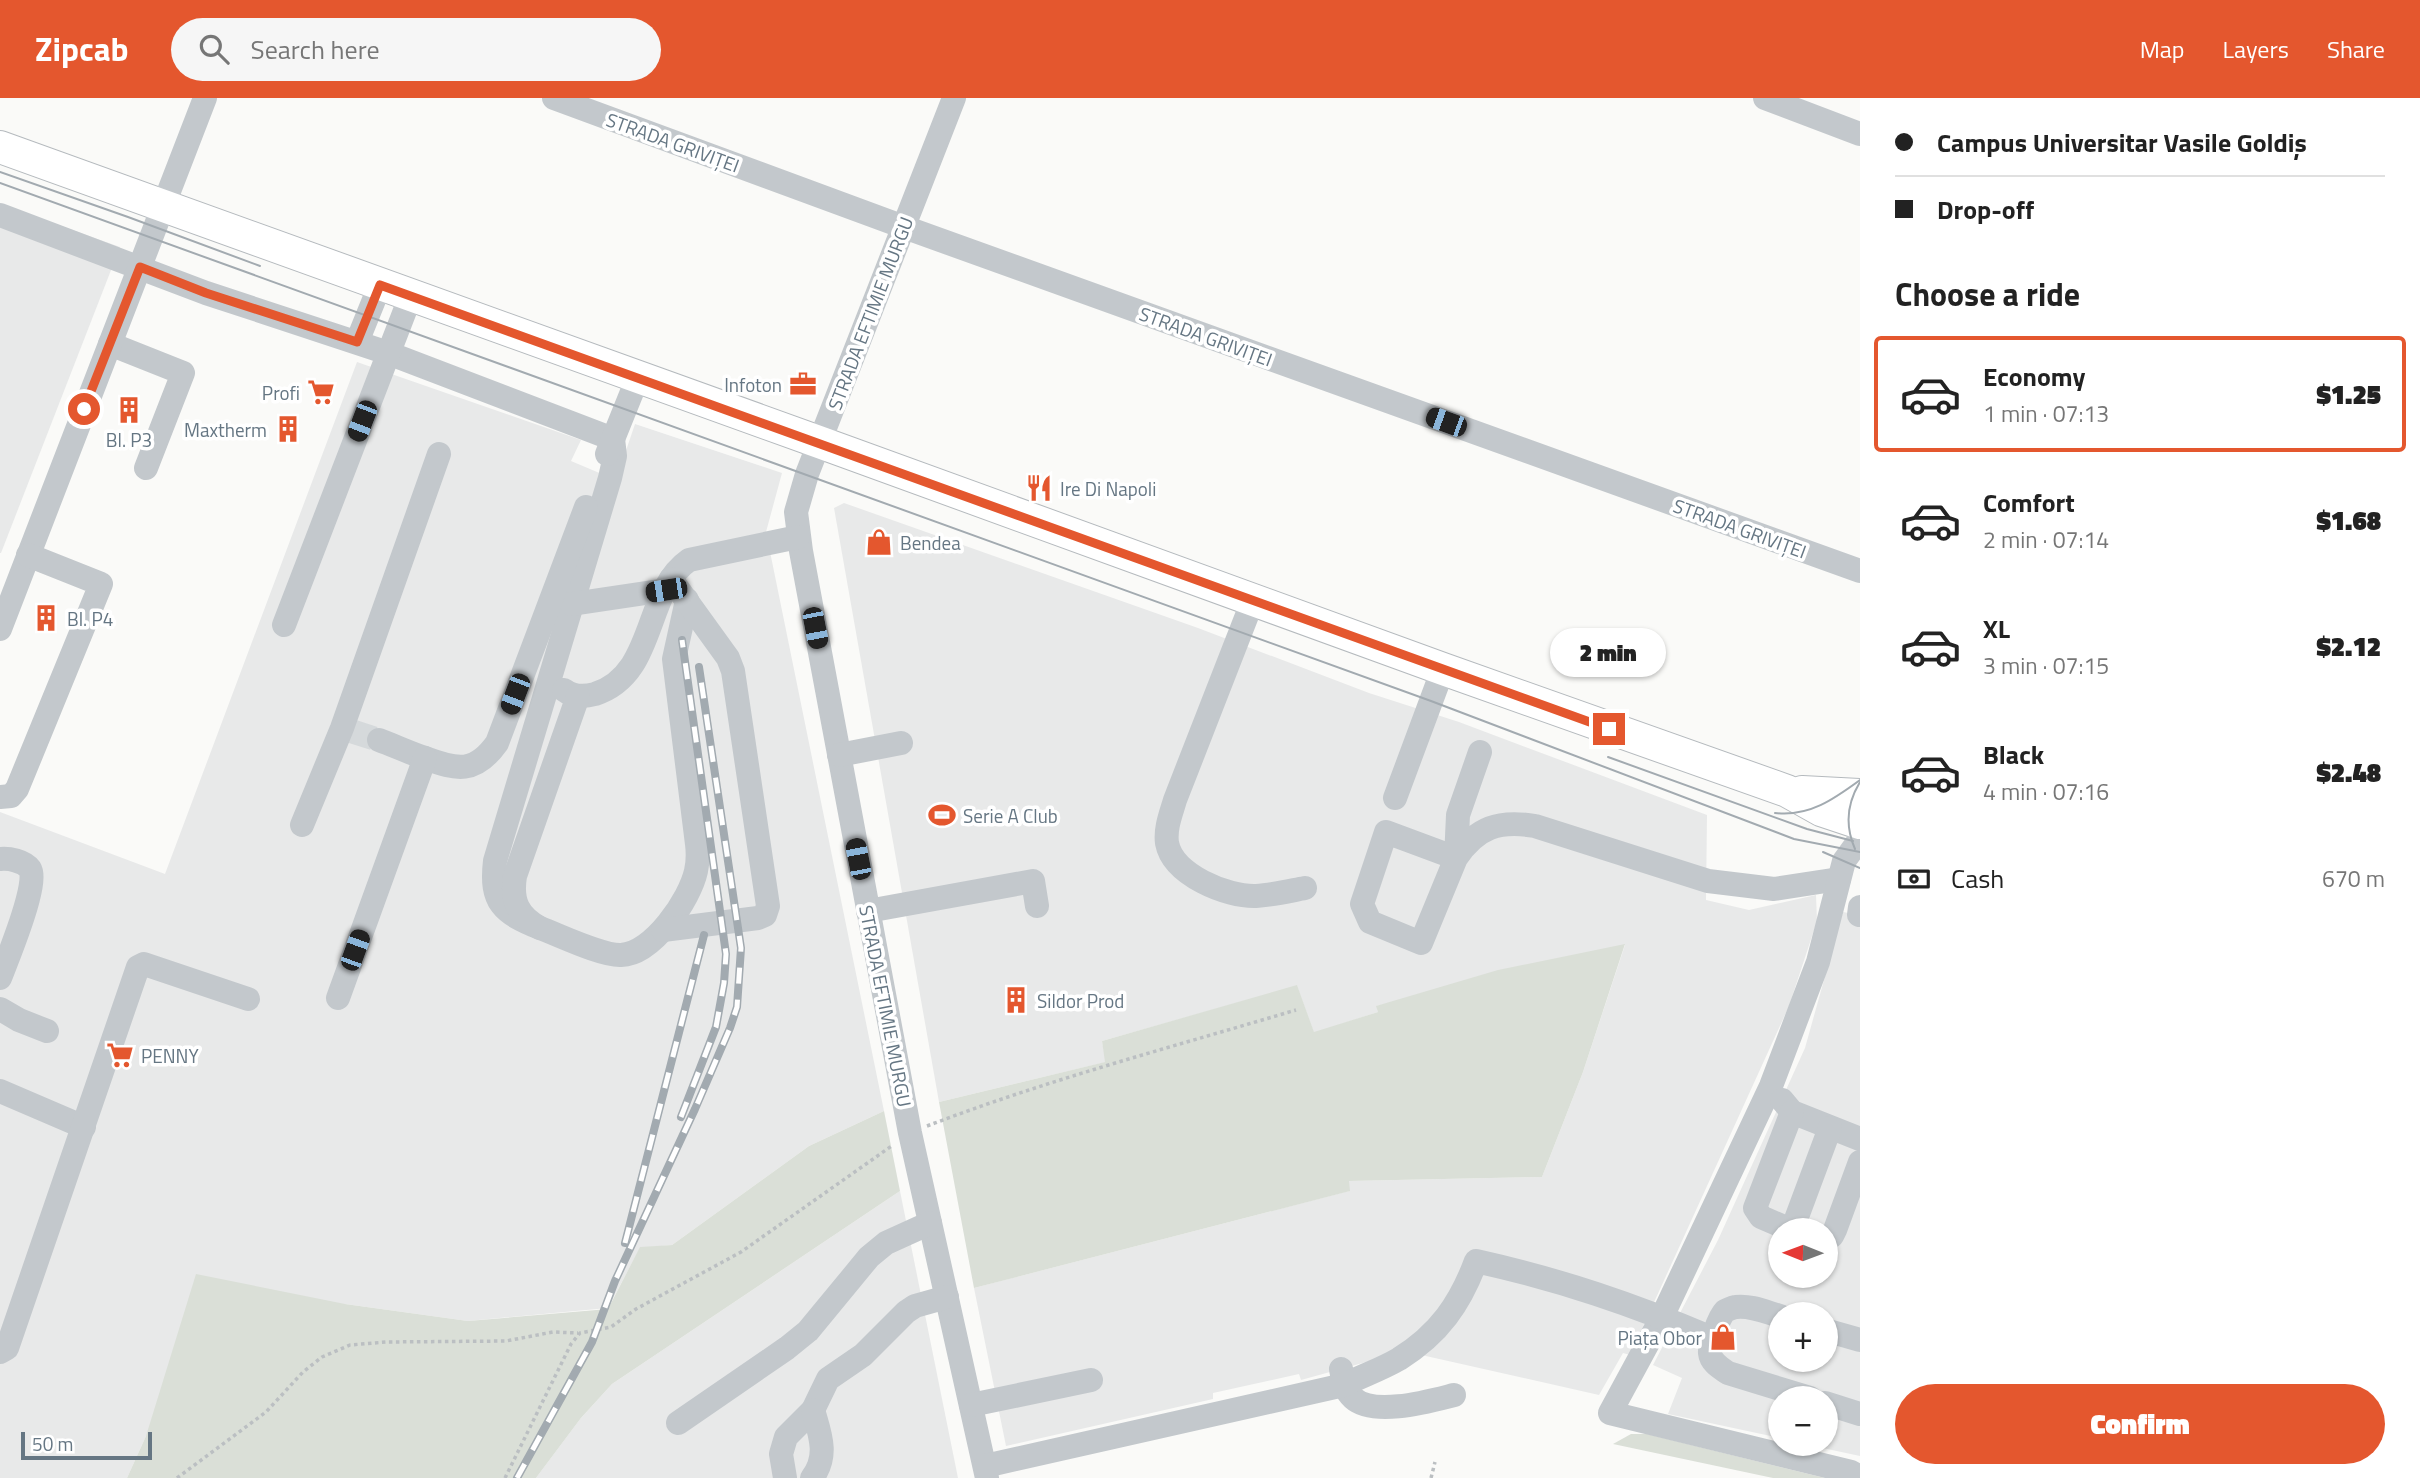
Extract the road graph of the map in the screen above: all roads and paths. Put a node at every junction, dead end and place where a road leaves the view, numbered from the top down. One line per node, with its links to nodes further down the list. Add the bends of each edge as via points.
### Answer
1 (205, 98): 7 (street)
2 (554, 98): 9 (street, STRADA GRIVIȚEI)
3 (954, 98): 9 (street, STRADA EFTIMIE MURGU)
4 (1765, 98): 5 (street)
5 (1860, 134)
6 (0, 147): 7 (main road)
7 (163, 206): 10 (street); 11 (main road)
8 (0, 215): 10 (street)
9 (904, 227): 18 (street, STRADA EFTIMIE MURGU); 23 (street, STRADA GRIVIȚEI)
10 (140, 267): 13 (street); 14 (street)
11 (380, 285): 12 (main road); 13 (street)
12 (411, 295): 15 (street); 16 (main road)
13 (357, 342): 15 (street)
14 (110, 344): 20 (street, via 183,373); 22 (street)
15 (388, 353): 17 (street); 28 (street)
16 (638, 377): 17 (street); 18 (main road)
17 (613, 439): 27 (street, via 610,478); 37 (street, via 496,743 488,755 470,766 451,768)
18 (819, 442): 21 (street, STRADA EFTIMIE MURGU, via 797,503); 26 (main road)
19 (439, 454): 43 (street, via 347,729)
20 (146, 468)
21 (798, 537): 25 (street, via 697,557 681,565); 36 (street, STRADA EFTIMIE MURGU)
22 (28, 555): 24 (street); 40 (street, via 107,586 17,789 11,796)
23 (1860, 570)
24 (8, 584): 29 (street)
25 (674, 590): 27 (street); 32 (street, via 626,674 598,692); 52 (street, via 674,659 697,869); 52 (street, via 729,658 733,671 768,906 758,918)
26 (1253, 600): 31 (main road); 48 (street, via 1175,800 1167,842 1181,868 1227,892 1257,896)
27 (572, 604): 30 (street)
28 (285, 625)
29 (0, 629)
30 (553, 667): 32 (street, via 564,690); 51 (street, via 493,876 502,908)
31 (1443, 669): 38 (main road); 41 (street)
32 (578, 696): 51 (street, via 514,876 515,904)
33 (379, 740): 37 (street)
34 (901, 743): 36 (street)
35 (1480, 752): 45 (street, via 1458,815)
36 (839, 755): 50 (street, STRADA EFTIMIE MURGU)
37 (425, 758): 54 (street)
38 (1787, 791): 39 (main road); 42 (main road, via 1821,810)
39 (1860, 795)
40 (0, 797)
41 (1395, 798)
42 (1860, 823)
43 (302, 825)
44 (1860, 839): 47 (street)
45 (1456, 858): 45 (street, via 1386,832 1363,904 1370,922 1421,943); 47 (street, via 1486,829 1518,823 1708,881 1774,889)
46 (0, 859): 53 (street, via 26,865 32,878)
47 (1848, 872): 59 (street)
48 (1305, 888)
49 (1037, 906): 50 (street, via 1032,881)
50 (868, 911): 64 (street, STRADA EFTIMIE MURGU)
51 (540, 928): 52 (street, via 613,955 641,950)
52 (663, 930)
53 (0, 978)
54 (338, 998)
55 (248, 999): 62 (street, via 140,965)
56 (0, 1009): 58 (street)
57 (1296, 1010): 64 (path)
58 (47, 1031)
59 (1771, 1086): 61 (street); 73 (street)
60 (0, 1091): 62 (street)
61 (1792, 1112): 63 (street); 68 (street, via 1755,1208)
62 (84, 1127): 78 (street, via 7,1348)
63 (1830, 1128): 65 (street); 67 (street)
64 (910, 1132): 70 (street, STRADA EFTIMIE MURGU); 74 (path, via 730,1258 611,1326)
65 (1860, 1139)
66 (1858, 1172): 69 (street)
67 (1796, 1218)
68 (1768, 1220)
69 (1838, 1222)
70 (930, 1223): 71 (street, STRADA EFTIMIE MURGU); 87 (street, via 869,1256 808,1331)
71 (947, 1297): 83 (street, STRADA EFTIMIE MURGU); 85 (street, via 906,1312 863,1354 828,1379)
72 (1768, 1312): 76 (street, via 1734,1307 1725,1311)
73 (1661, 1317): 76 (street); 79 (street, via 1600,1293 1476,1261 1461,1299 1428,1337 1398,1359); 90 (street, via 1611,1413)
74 (580, 1333): 91 (path, via 553,1332 506,1341 350,1345 322,1357 266,1412); 92 (path)
75 (1838, 1333): 77 (street)
76 (1712, 1338): 81 (street, via 1710,1353 1718,1367)
77 (1860, 1340)
78 (0, 1352)
79 (1342, 1377): 82 (street, via 1355,1401 1380,1406); 89 (street)
80 (1091, 1381): 83 (street)
81 (1771, 1386)
82 (1454, 1395)
83 (971, 1405): 89 (street, STRADA EFTIMIE MURGU)
84 (1838, 1407): 86 (street)
85 (813, 1410): 93 (street, via 786,1437 781,1454); 94 (street, via 823,1446)
86 (1860, 1414)
87 (678, 1423)
88 (1435, 1462): 95 (path)
89 (986, 1472)
90 (1860, 1476)
91 (177, 1478)
92 (505, 1478)
93 (785, 1478)
94 (812, 1478)
95 (1431, 1478)

